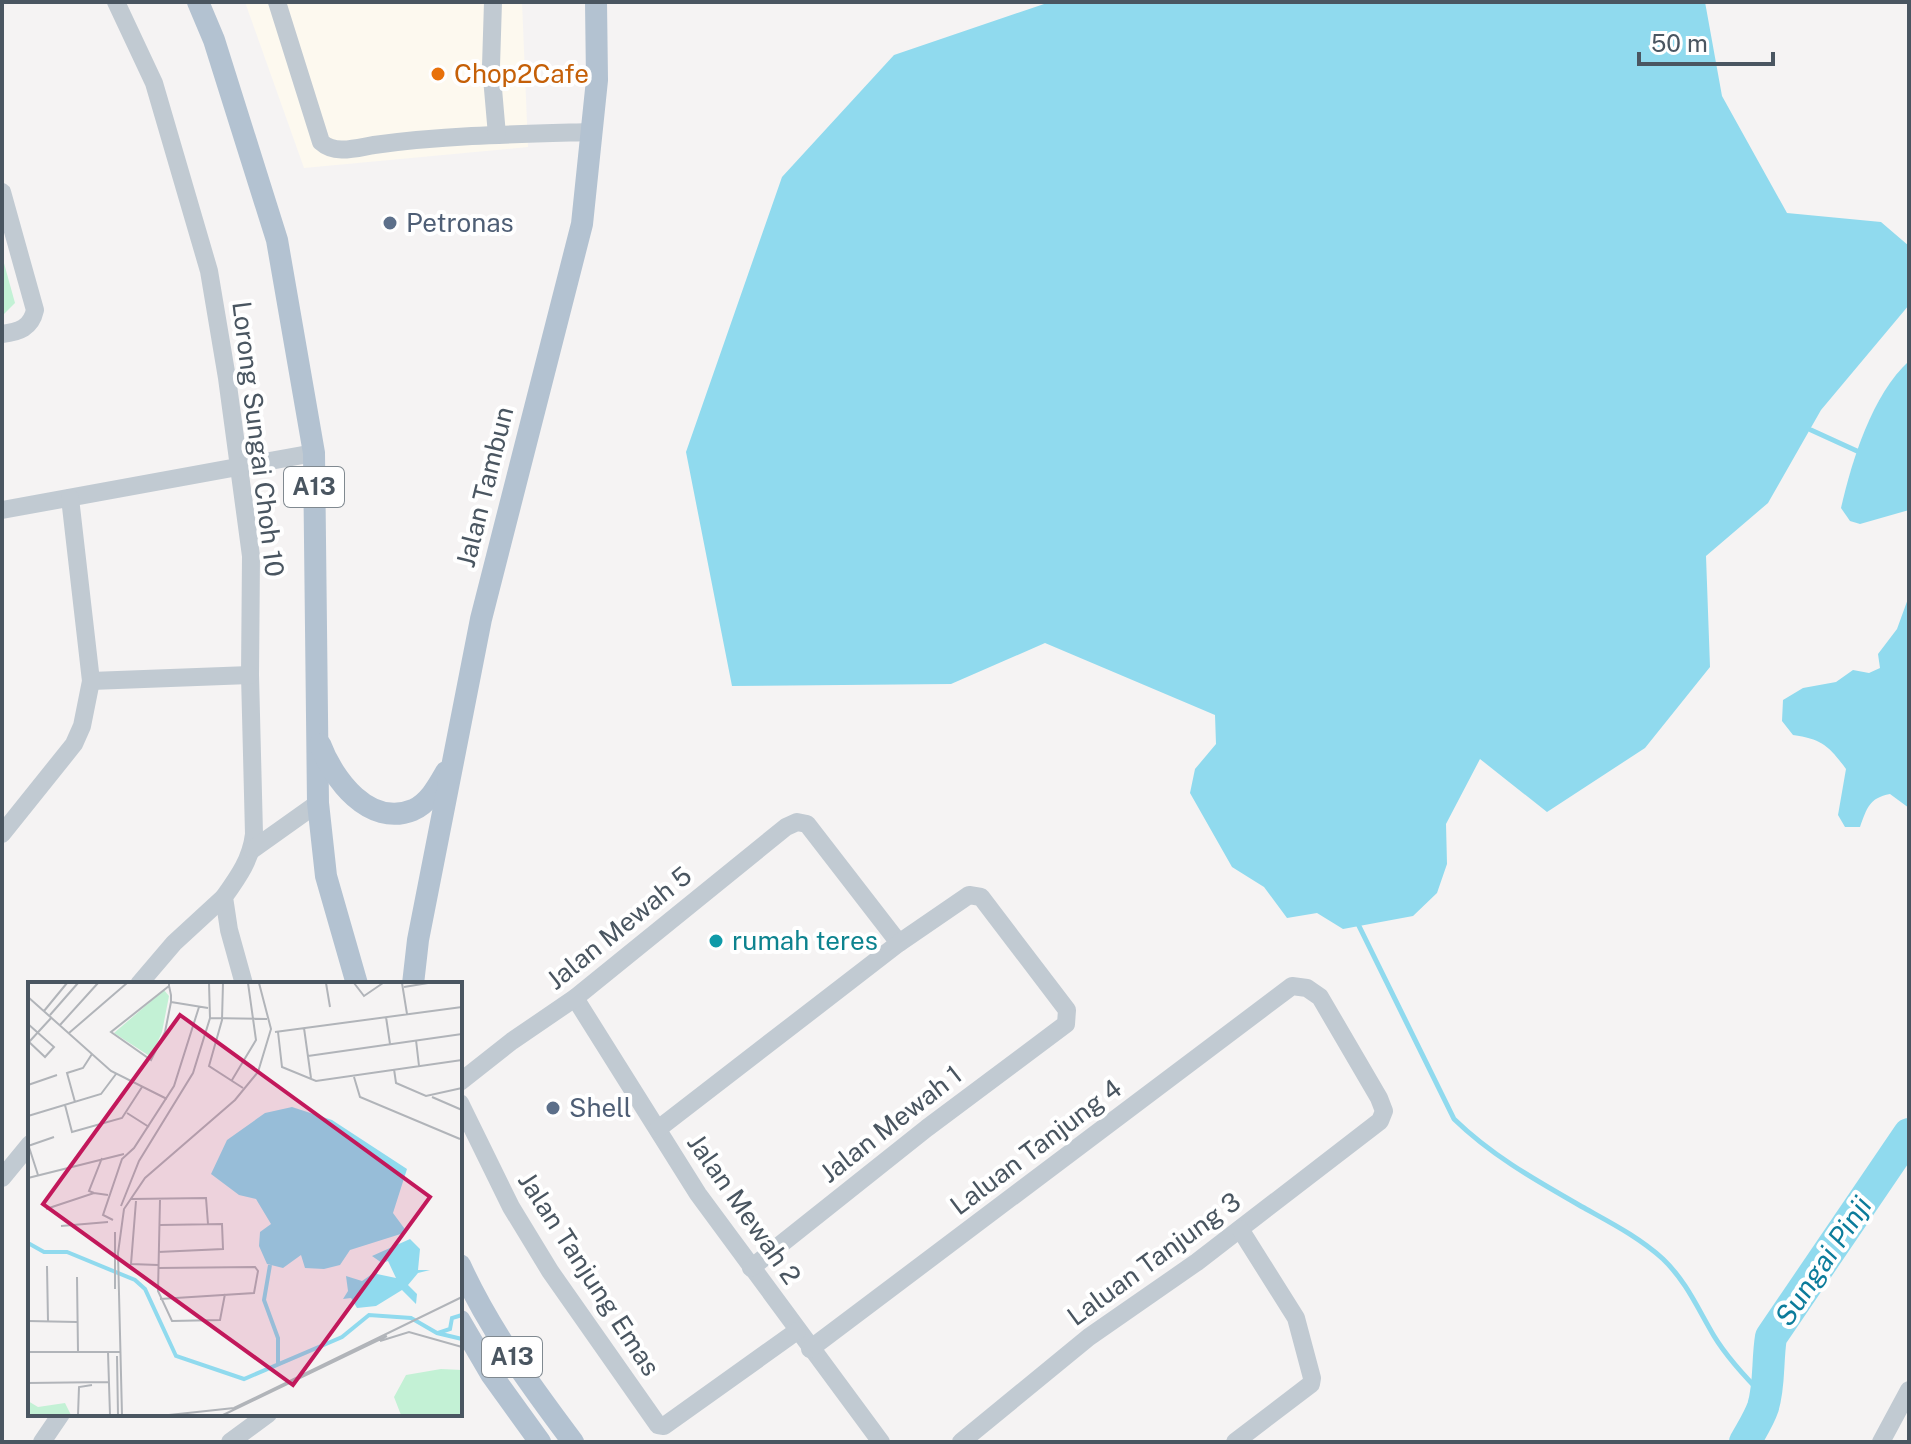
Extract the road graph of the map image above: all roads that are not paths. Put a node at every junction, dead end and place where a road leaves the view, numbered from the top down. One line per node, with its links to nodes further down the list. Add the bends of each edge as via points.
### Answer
1 (116, 2): 11 (street, Lorong Sungai Choh 10, via 154,83 209,271)
2 (198, 2): 10 (main road, A13, via 277,240)
3 (277, 2): 7 (street, via 321,142 328,149)
4 (493, 2): 7 (street)
5 (596, 2): 6 (main road, Jalan Tambun)
6 (592, 132): 7 (street); 17 (main road, Jalan Tambun, via 582,224 481,619)
7 (497, 135)
8 (2, 192): 9 (street, via 35,310 23,329)
9 (2, 334)
10 (314, 453): 11 (street); 16 (main road, A13)
11 (240, 466): 12 (street); 14 (street, Lorong Sungai Choh 10, via 251,556)
12 (70, 498): 13 (street); 15 (street)
13 (2, 510)
14 (250, 675): 15 (street); 20 (street, Lorong Sungai Choh 10)
15 (91, 681): 19 (street, via 74,744)
16 (317, 736): 17 (main road, via 339,781 372,809 387,812 413,810 425,802); 18 (main road, A13)
17 (454, 761): 26 (main road, Jalan Tambun)
18 (318, 803): 20 (street); 25 (main road, A13, via 326,876)
19 (2, 834)
20 (252, 850): 21 (street, Lorong Sungai Choh 10)
21 (224, 897): 23 (street, Lorong Sungai Choh 10); 24 (street)
22 (899, 943): 28 (street, Jalan Mewah 5, via 807,824 797,822); 31 (street); 35 (street, Jalan Mewah 1, via 964,897 981,897 1067,1010 1066,1024)
23 (141, 982)
24 (243, 982)
25 (356, 982)
26 (413, 982)
27 (1292, 986): 34 (street, Laluan Tanjung 3, via 1320,997 1384,1111 1380,1121); 39 (street, Laluan Tanjung 4)
28 (575, 998): 29 (street, Jalan Mewah 5); 31 (street, Jalan Mewah 2)
29 (462, 1079)
30 (462, 1107): 38 (street, Jalan Tanjung Emas, via 511,1207 550,1271 660,1427)
31 (658, 1129): 35 (street, Jalan Mewah 2)
32 (28, 1146): 33 (street)
33 (2, 1178)
34 (1240, 1229): 48 (street, Laluan Tanjung 3, via 1089,1337); 49 (street, via 1296,1318 1312,1374 1311,1384)
35 (751, 1268): 38 (street, Jalan Mewah 2)
36 (462, 1270): 46 (main road, A13, via 506,1349)
37 (462, 1324): 45 (main road, A13)
38 (797, 1331): 39 (street, Jalan Mewah 2)
39 (810, 1349): 47 (street, Jalan Mewah 2)
40 (1909, 1390): 50 (street)
41 (60, 1416): 43 (street)
42 (265, 1416): 44 (street)
43 (42, 1442)
44 (230, 1442)
45 (540, 1442)
46 (573, 1442)
47 (881, 1442)
48 (961, 1442)
49 (1235, 1442)
50 (1881, 1442)

